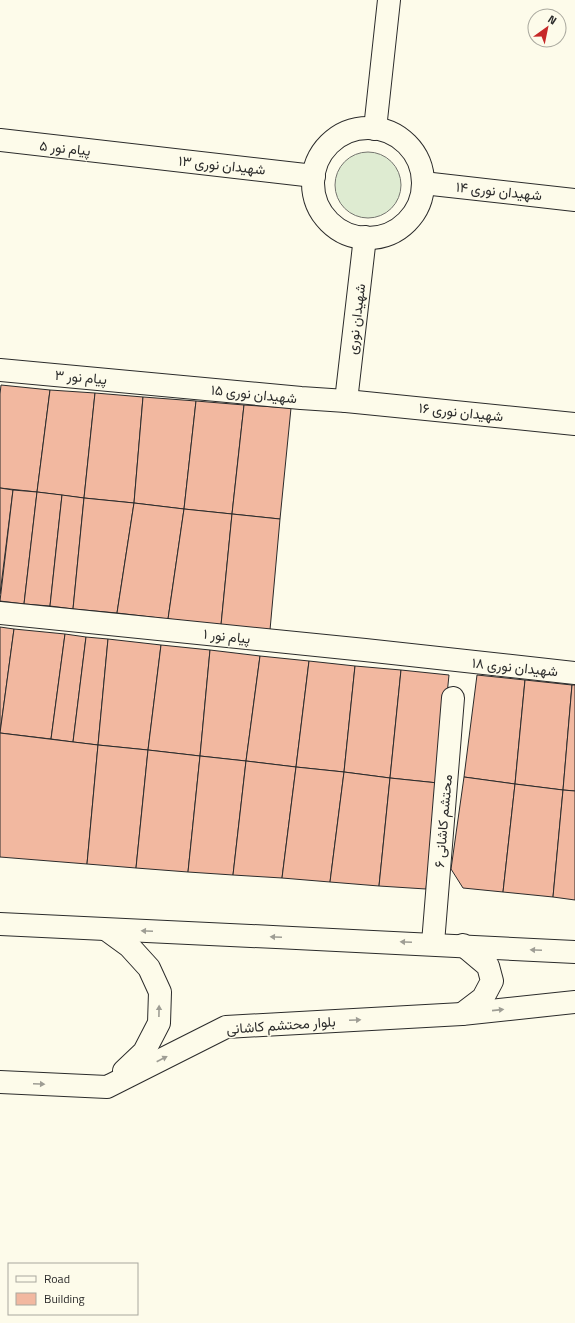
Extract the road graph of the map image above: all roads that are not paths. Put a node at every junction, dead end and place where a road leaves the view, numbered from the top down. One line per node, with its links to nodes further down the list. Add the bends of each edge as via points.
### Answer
1 (389, 0): 2 (street)
2 (375, 129): 5 (street, via 357,129 339,136 326,148 316,164); 6 (street, via 392,134 407,144 417,158)
3 (0, 140): 4 (street, پیام نور ۵)
4 (130, 155): 5 (street, شهیدان نوری ۱۳)
5 (314, 176): 8 (street, via 312,182 315,201 324,217 338,230 355,237)
6 (423, 183): 7 (street, شهیدان نوری ۱۴); 8 (street, via 423,193 417,210 406,224 391,234 374,238)
7 (575, 200)
8 (365, 237): 11 (street, شهیدان نوری)
9 (0, 370): 10 (street, پیام نور ۳)
10 (162, 384): 11 (street, شهیدان نوری ۱۵)
11 (346, 401): 12 (street, شهیدان نوری ۱۶)
12 (575, 424)
13 (0, 613): 14 (street, پیام نور ۱)
14 (454, 660): 15 (street, شهیدان نوری ۱۸)
15 (575, 673)
16 (453, 698): 19 (street, محتشم کاشانی ۶)
17 (0, 924): 18 (street)
18 (108, 930): 19 (street, one-way to 18); 25 (street, one-way to 18, via 144,1052 159,1023 160,992 149,968 129,946)
19 (433, 943): 20 (street)
20 (462, 945): 21 (street, one-way to 20); 23 (street, via 488,966 492,981 483,998)
21 (575, 952)
22 (575, 1002): 23 (street, بلوار محتشم کاشانی, one-way to 22)
23 (462, 1014): 25 (street, بلوار محتشم کاشانی, one-way to 23, via 226,1027)
24 (0, 1082): 25 (street, بلوار محتشم کاشانی, one-way to 25)
25 (107, 1086)

